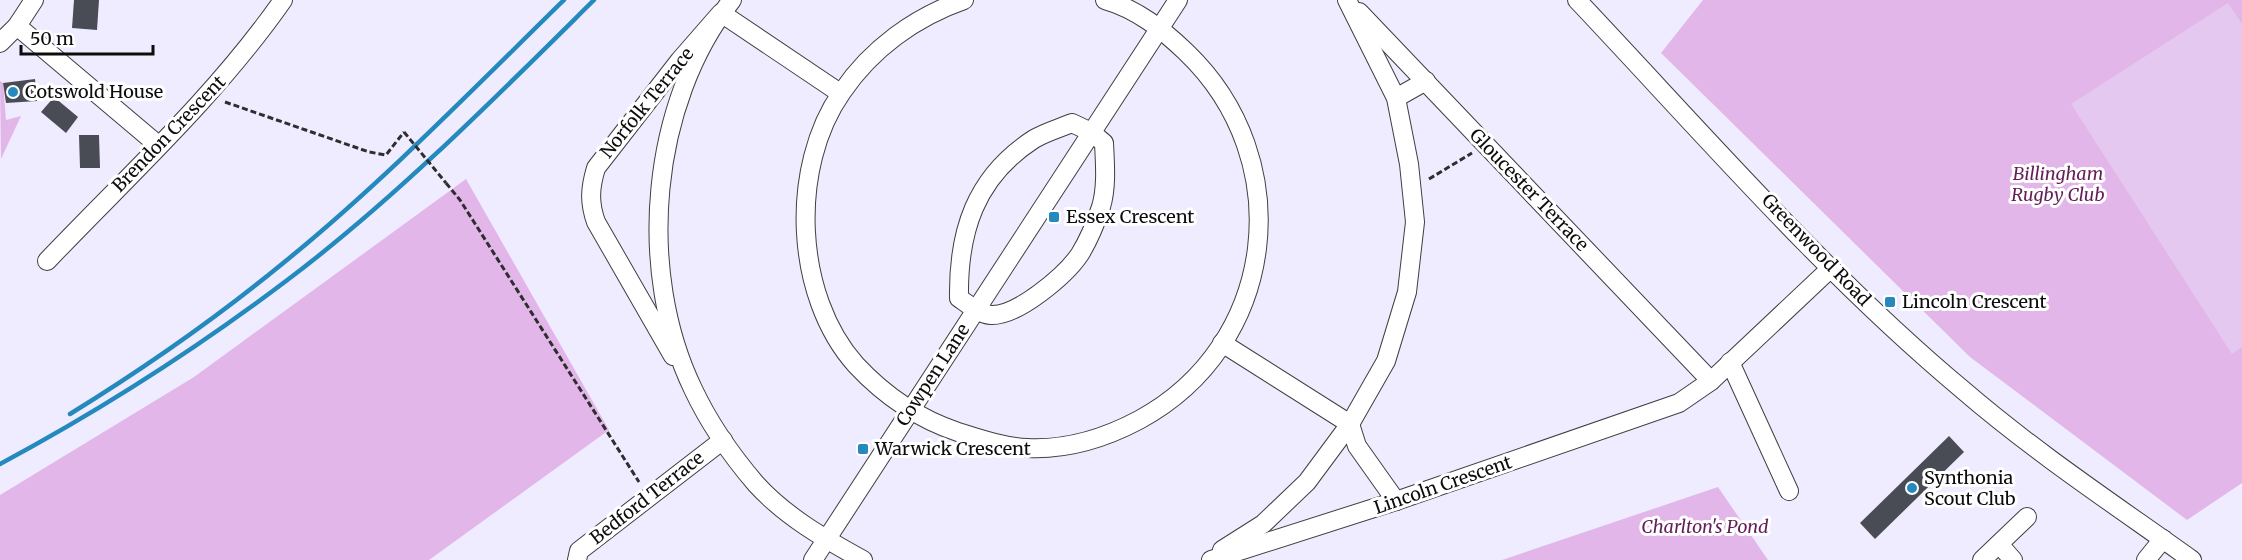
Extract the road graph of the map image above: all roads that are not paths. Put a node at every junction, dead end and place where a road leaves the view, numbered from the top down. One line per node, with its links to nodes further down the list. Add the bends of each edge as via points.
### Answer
1 (34, 0): 9 (street)
2 (283, 0): 16 (street, Brendon Crescent, via 254,42)
3 (964, 0): 13 (street, via 939,9 884,45)
4 (1106, 0): 10 (street)
5 (1178, 0): 10 (street, Cowpen Lane)
6 (1347, 0): 12 (street, Gloucester Terrace); 14 (street)
7 (1577, 0): 18 (street, Greenwood Road)
8 (727, 7): 13 (street); 23 (street, via 697,57 673,118 658,201 665,296 674,337); 23 (street, Norfolk Terrace, via 680,60 596,168 590,188 596,222)
9 (16, 26): 11 (street); 16 (street)
10 (1159, 27): 15 (street, Cowpen Lane); 20 (street, via 1209,75 1235,117 1255,168 1260,214 1254,272 1239,314)
11 (0, 43)
12 (1426, 81): 14 (street); 22 (street, Gloucester Terrace)
13 (840, 93): 24 (street, via 810,170 805,230 812,274 824,309 854,363 882,390)
14 (1396, 98): 25 (street, via 1415,222 1407,292 1386,362)
15 (1091, 132): 19 (street, Cowpen Lane); 19 (street, Cowpen Lane, via 1104,143 1106,171 1101,206 1080,254 1046,289 1016,308 993,315); 19 (street, Cowpen Lane, via 1072,123 1035,139 1000,167 975,202 958,263 959,298)
16 (158, 145): 17 (street, Brendon Crescent)
17 (47, 261)
18 (1831, 268): 21 (street, Lincoln Crescent); 30 (street, Greenwood Road, via 1961,389 2023,439)
19 (975, 310): 24 (street, Cowpen Lane)
20 (1222, 343): 24 (street, via 1198,376 1163,407 1118,431 1074,445 1027,448 988,441 933,423); 25 (street)
21 (1730, 362): 22 (street, Lincoln Crescent); 27 (street)
22 (1711, 381): 28 (street, Lincoln Crescent, via 1679,403)
23 (693, 389): 26 (street)
24 (910, 409): 31 (street, Cowpen Lane)
25 (1350, 424): 28 (street, via 1357,446); 36 (street, via 1307,482 1263,524)
26 (723, 440): 31 (street, via 758,485 802,525); 33 (street, Bedford Terrace, via 579,551)
27 (1790, 494)
28 (1396, 501): 37 (street, Lincoln Crescent)
29 (2027, 517): 32 (street)
30 (2163, 539): 40 (street); 41 (street, Greenwood Road)
31 (826, 540): 34 (street, Cowpen Lane); 35 (street)
32 (1999, 544): 38 (street); 39 (street)
33 (577, 560)
34 (813, 560)
35 (863, 560)
36 (1205, 560)
37 (1211, 560)
38 (1982, 560)
39 (2013, 560)
40 (2146, 560)
41 (2192, 560)

